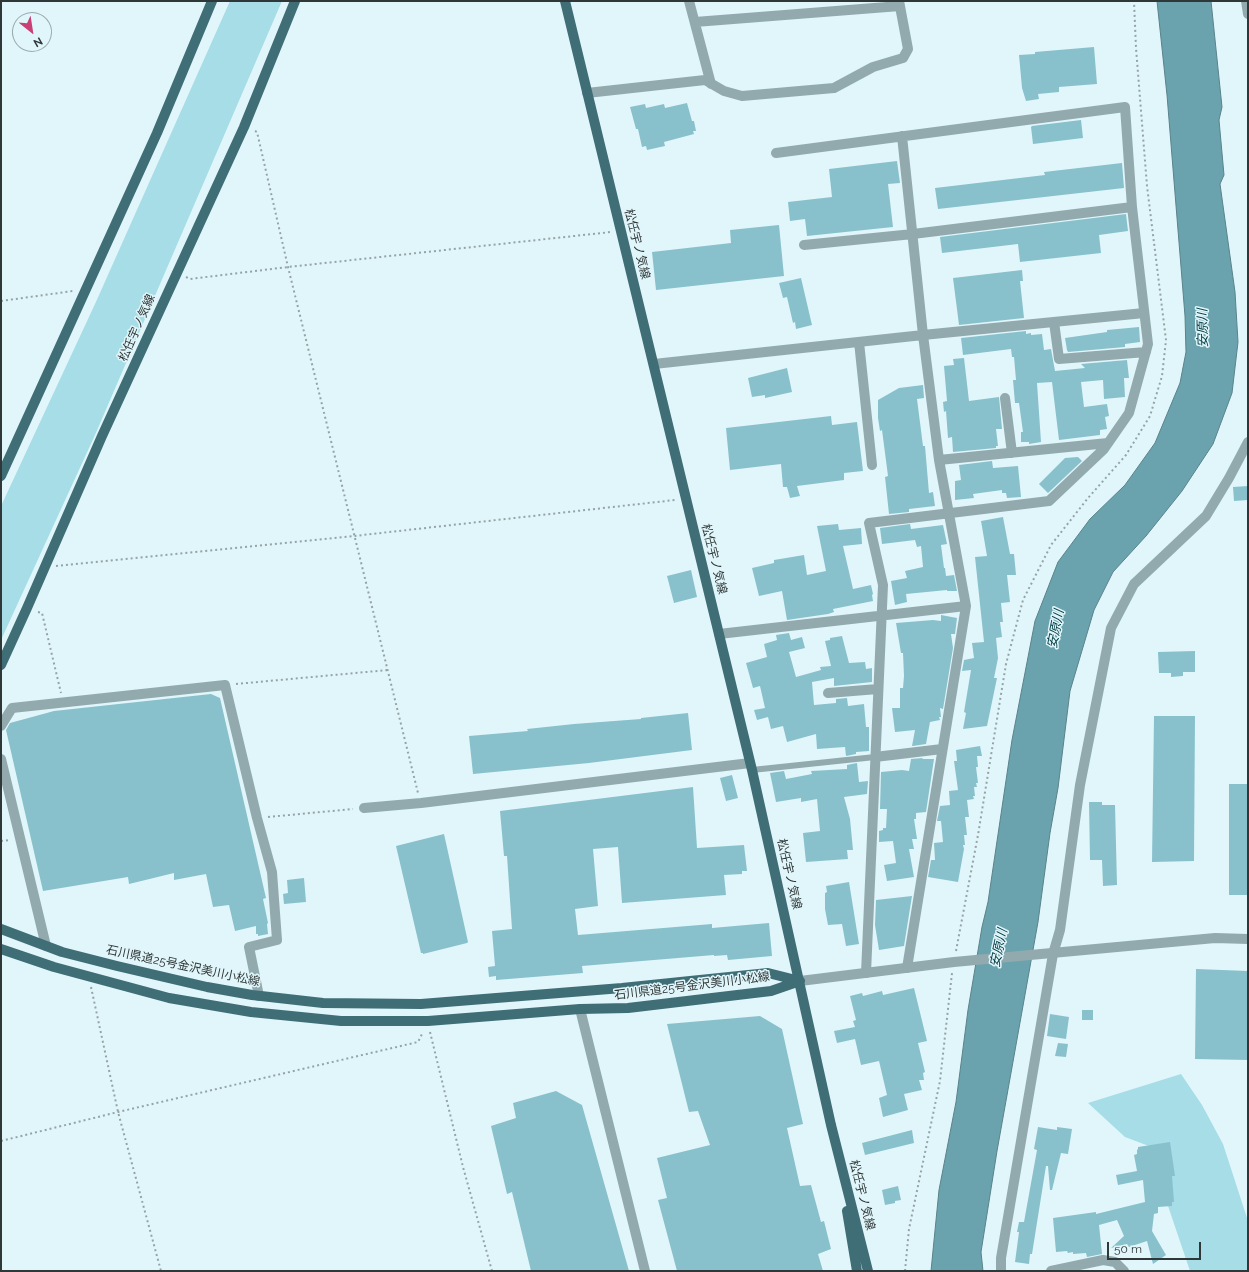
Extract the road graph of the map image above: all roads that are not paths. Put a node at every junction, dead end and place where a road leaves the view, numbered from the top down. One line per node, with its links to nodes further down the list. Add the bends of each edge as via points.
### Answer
1 (212, 1): 28 (main road, via 157,133)
2 (295, 1): 33 (main road, 松任宇ノ気線, via 244,127 102,436)
3 (565, 1): 10 (main road, 松任宇ノ気線)
4 (689, 1): 8 (street)
5 (1246, 1): 7 (street)
6 (899, 4): 8 (street); 9 (street, via 908,49 903,58 873,67 834,88 742,96)
7 (1248, 14)
8 (695, 22): 9 (street)
9 (711, 84): 10 (street, via 705,80)
10 (587, 93): 21 (main road, 松任宇ノ気線)
11 (902, 136): 12 (street); 13 (street, via 1125,107); 14 (street)
12 (776, 153)
13 (1132, 207): 14 (street); 16 (street)
14 (913, 234): 15 (street); 18 (street)
15 (804, 245)
16 (1144, 313): 17 (street); 20 (street, via 1148,344)
17 (1054, 322): 18 (street); 20 (street, via 1059,359)
18 (923, 335): 19 (street); 26 (street)
19 (859, 342): 21 (street); 27 (street)
20 (1146, 352): 23 (street, via 1129,413)
21 (654, 364): 32 (main road, 松任宇ノ気線)
22 (1006, 398): 25 (street)
23 (1108, 442): 25 (street); 29 (street, via 1104,449 1049,501)
24 (1248, 442): 46 (street, via 1206,516 1134,584 1111,628 1080,785 1060,930)
25 (1012, 453): 26 (street)
26 (939, 460): 29 (street)
27 (872, 465)
28 (1, 476)
29 (949, 512): 30 (street); 31 (street, via 869,523 883,585)
30 (966, 606): 31 (street); 37 (street)
31 (882, 616): 32 (street); 34 (street)
32 (719, 634): 40 (main road, 松任宇ノ気線)
33 (1, 665)
34 (878, 689): 35 (street); 38 (street)
35 (828, 693)
36 (1, 726): 50 (street, via 12,708 225,685 272,872 277,940 248,947)
37 (942, 749): 38 (street); 47 (street)
38 (875, 757): 40 (lane); 48 (street)
39 (1, 759): 44 (street)
40 (751, 766): 41 (street); 49 (main road, 松任宇ノ気線)
41 (364, 808)
42 (1, 929): 44 (main road, 石川県道25号金沢美川小松線)
43 (1248, 939): 46 (street, via 1215,938)
44 (46, 946): 50 (main road, 石川県道25号金沢美川小松線, via 117,966)
45 (1, 950): 51 (main road, 石川県道25号金沢美川小松線, via 168,998 251,1012 341,1021 428,1022)
46 (1048, 954): 47 (street); 56 (street, via 1000,1258)
47 (907, 968): 48 (street)
48 (866, 973): 49 (street)
49 (800, 981): 50 (main road, 石川県道25号金沢美川小松線, via 768,974 421,1004 323,1003); 51 (main road, 石川県道25号金沢美川小松線, via 771,991 628,1008); 52 (main road, 松任宇ノ気線)
50 (259, 996)
51 (580, 1010): 53 (street)
52 (831, 1125): 54 (main road, 松任宇ノ気線); 55 (main road, 松任宇ノ気線)
53 (646, 1271)
54 (857, 1271)
55 (868, 1271)
56 (1001, 1271)
57 (1051, 1271): 58 (street, via 1103,1260 1115,1262)
58 (1124, 1271)

